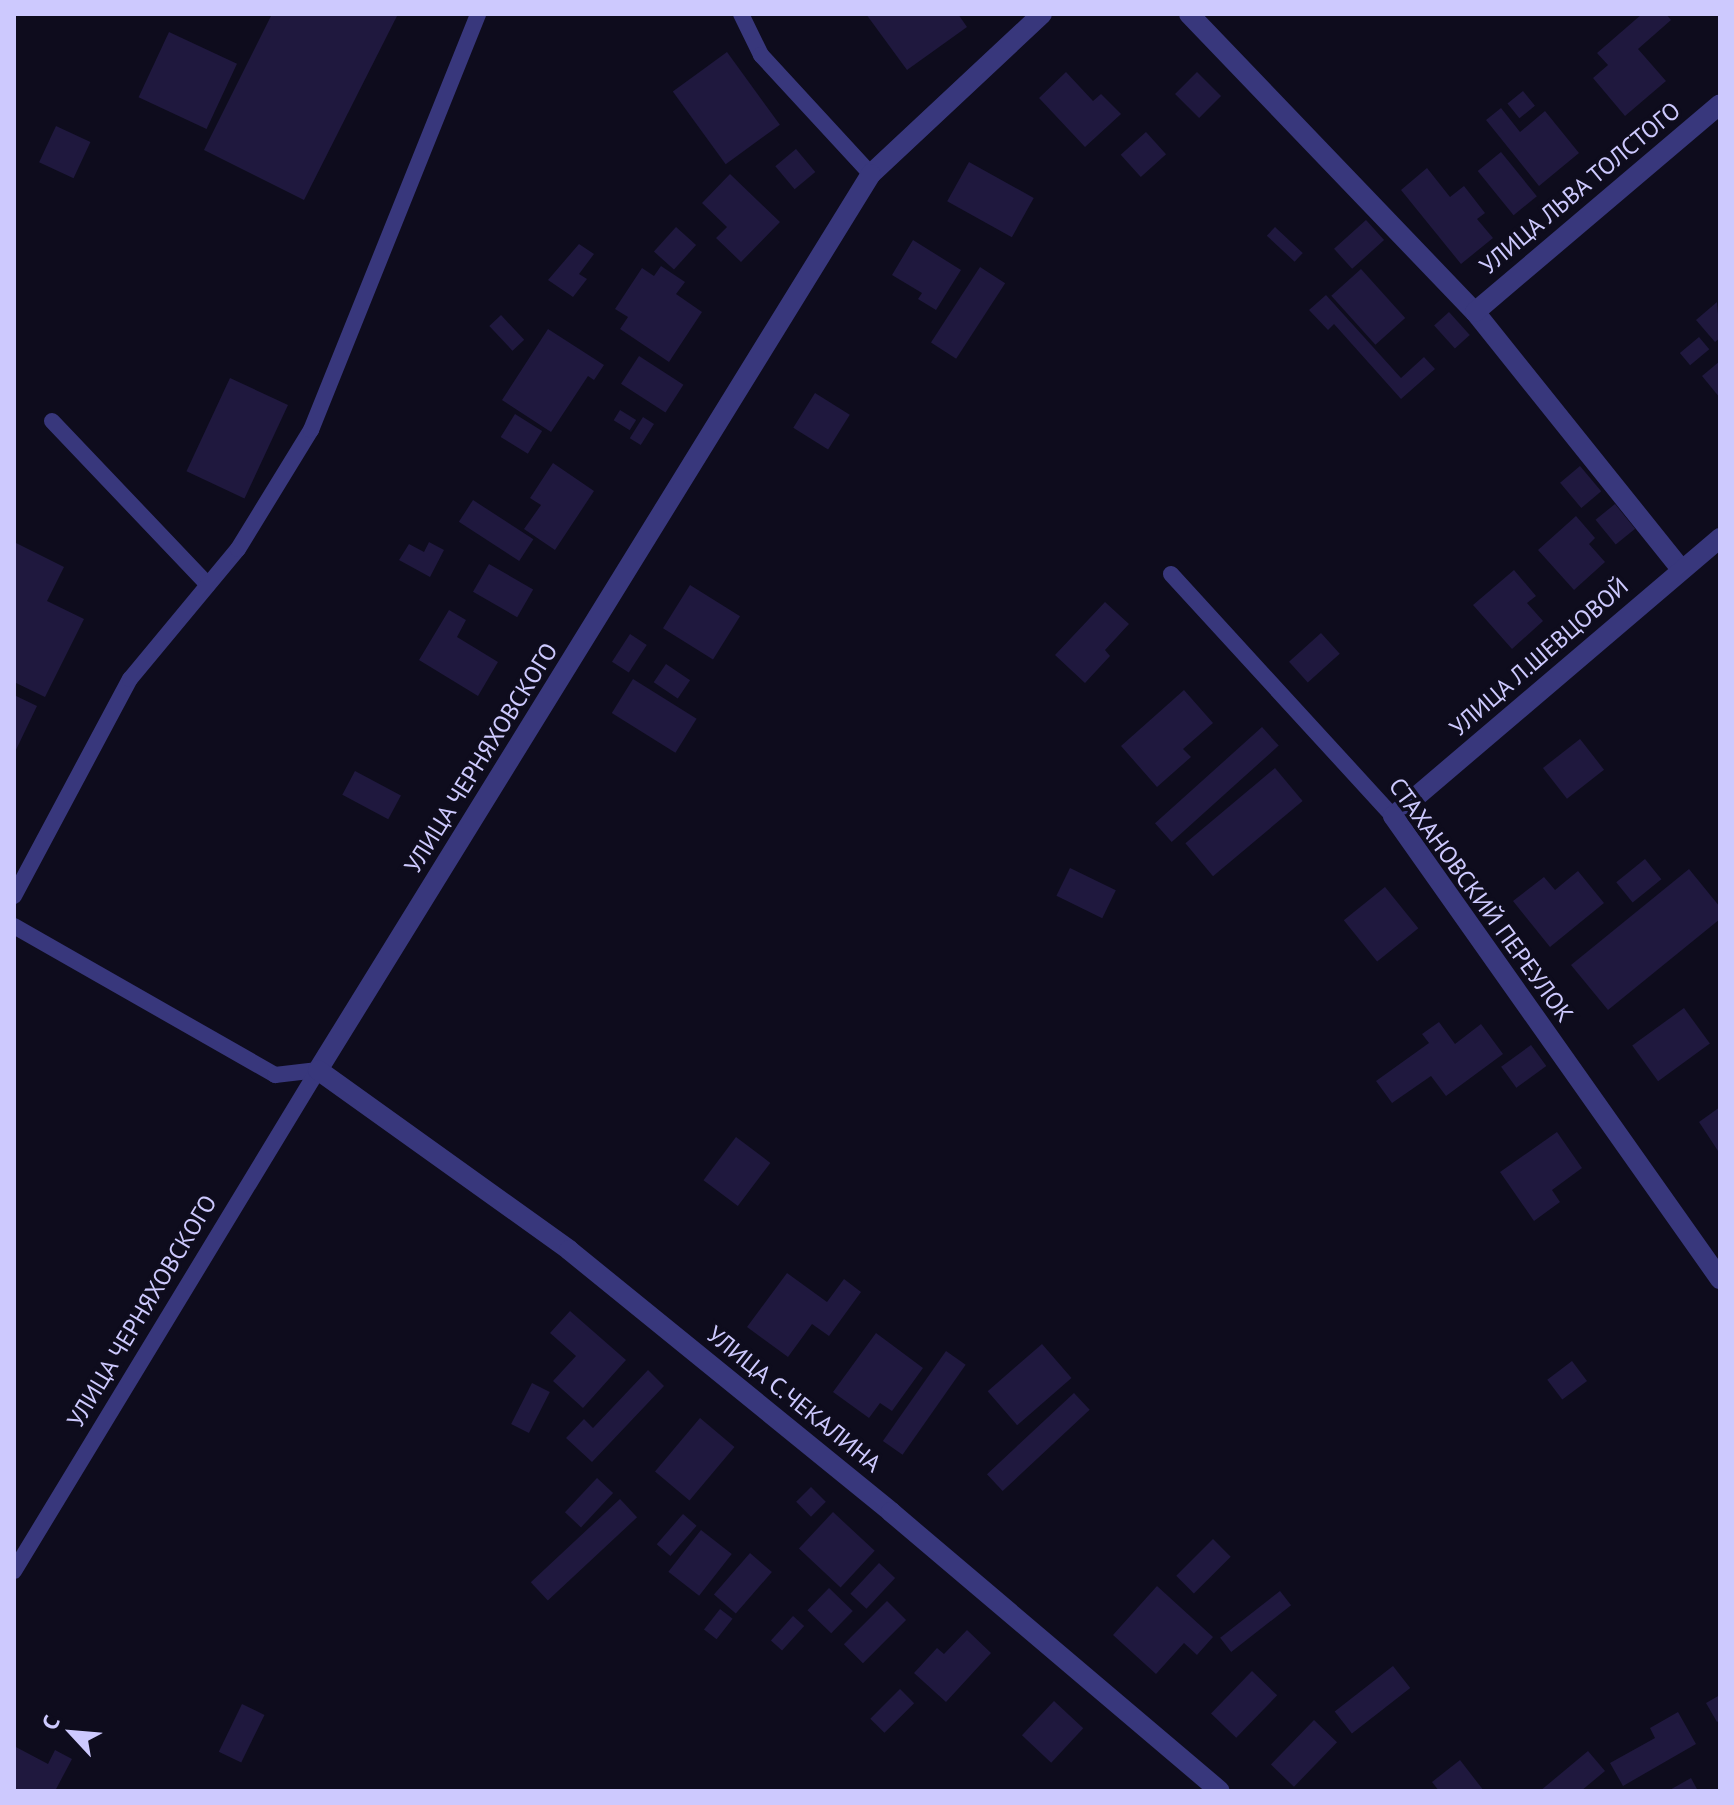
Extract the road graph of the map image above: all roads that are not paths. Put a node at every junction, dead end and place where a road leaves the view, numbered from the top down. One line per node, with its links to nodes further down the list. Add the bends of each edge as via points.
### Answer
1 (478, 14): 12 (lane, via 311,430 238,549)
2 (741, 14): 6 (lane, via 761,55)
3 (1042, 14): 6 (street, УЛИЦА ЧЕРНЯХОВСКОГО)
4 (1189, 14): 7 (street)
5 (1720, 104): 7 (street, УЛИЦА ЛЬВА ТОЛСТОГО)
6 (871, 174): 16 (street, УЛИЦА ЧЕРНЯХОВСКОГО)
7 (1475, 312): 10 (street)
8 (52, 421): 12 (lane)
9 (1720, 538): 10 (street, УЛИЦА Л.ШЕВЦОВОЙ)
10 (1681, 569): 13 (street, УЛИЦА Л.ШЕВЦОВОЙ)
11 (1171, 574): 13 (lane, СТАХАНОВСКИЙ ПЕРЕУЛОК)
12 (208, 585): 14 (lane, via 130,679)
13 (1393, 816): 17 (street, СТАХАНОВСКИЙ ПЕРЕУЛОК)
14 (14, 896)
15 (14, 926): 16 (lane, via 275,1075)
16 (318, 1070): 18 (lane, УЛИЦА ЧЕРНЯХОВСКОГО); 19 (street, УЛИЦА С.ЧЕКАЛИНА, via 569,1250 891,1512)
17 (1716, 1267)
18 (14, 1571)
19 (1220, 1791)

